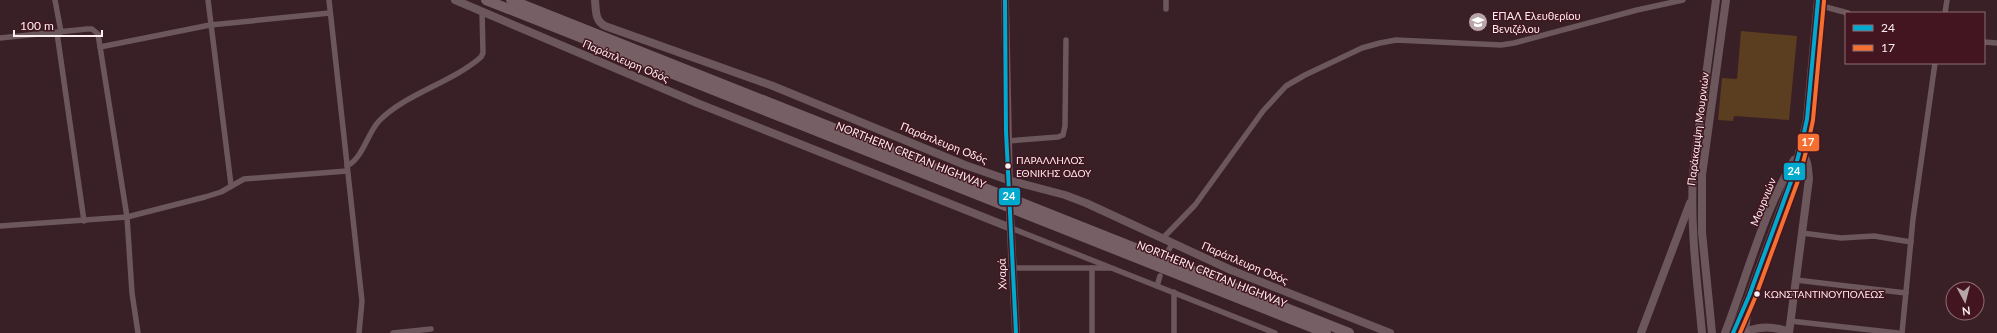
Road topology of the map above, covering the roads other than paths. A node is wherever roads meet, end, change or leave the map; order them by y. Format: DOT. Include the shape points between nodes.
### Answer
graph roads {
  1 [pos="55,0"];
  2 [pos="208,0"];
  3 [pos="329,0"];
  4 [pos="455,0"];
  5 [pos="486,0"];
  6 [pos="510,0"];
  7 [pos="595,0"];
  8 [pos="1005,0"];
  9 [pos="1166,0"];
  10 [pos="1683,0"];
  11 [pos="1716,0"];
  12 [pos="1726,0"];
  13 [pos="1947,0"];
  14 [pos="1818,2"];
  15 [pos="542,3"];
  16 [pos="528,7"];
  17 [pos="1166,9"];
  18 [pos="482,11"];
  19 [pos="1845,12"];
  20 [pos="1945,12"];
  21 [pos="330,13"];
  22 [pos="590,23"];
  23 [pos="210,25"];
  24 [pos="59,32"];
  25 [pos="598,35"];
  26 [pos="0,38"];
  27 [pos="1066,40"];
  28 [pos="1985,42"];
  29 [pos="1997,43"];
  30 [pos="100,47"];
  31 [pos="1936,64"];
  32 [pos="1007,141"];
  33 [pos="1800,150"];
  34 [pos="347,168"];
  35 [pos="1009,184"];
  36 [pos="231,185"];
  37 [pos="1692,198"];
  38 [pos="1010,214"];
  39 [pos="127,217"];
  40 [pos="84,221"];
  41 [pos="0,226"];
  42 [pos="1011,228"];
  43 [pos="1702,232"];
  44 [pos="1693,233"];
  45 [pos="1802,233"];
  46 [pos="1679,234"];
  47 [pos="1162,238"];
  48 [pos="1911,242"];
  49 [pos="1172,244"];
  50 [pos="1167,253"];
  51 [pos="1013,268"];
  52 [pos="1092,268"];
  53 [pos="1112,268"];
  54 [pos="1160,276"];
  55 [pos="1796,280"];
  56 [pos="1157,286"];
  57 [pos="1174,292"];
  58 [pos="1906,293"];
  59 [pos="1749,296"];
  60 [pos="1790,321"];
  61 [pos="431,329"];
  62 [pos="1745,332"];
  63 [pos="1789,332"];
  64 [pos="138,333"];
  65 [pos="359,333"];
  66 [pos="393,333"];
  67 [pos="1016,333"];
  68 [pos="1092,333"];
  69 [pos="1174,333"];
  70 [pos="1275,333"];
  71 [pos="1326,333"];
  72 [pos="1349,333"];
  73 [pos="1390,333"];
  74 [pos="1641,333"];
  75 [pos="1702,333"];
  76 [pos="1712,333"];
  77 [pos="1724,333"];
  78 [pos="1733,333"];
  79 [pos="1898,333"];
  80 [pos="1902,333"];
  1 -- 24 [label="street"];
  2 -- 23 [label="street"];
  3 -- 21 [label="street"];
  4 -- 18 [label="street, Παράπλευρη Οδός"];
  5 -- 71 [label="highway, NORTHERN CRETAN HIGHWAY"];
  6 -- 16 [label="highway, NORTHERN CRETAN HIGHWAY"];
  7 -- 35 [label="street, Παράπλευρη Οδός" via="596,15 605,26 773,86"];
  8 -- 32 [label="street"];
  9 -- 17 [label="street"];
  10 -- 47 [label="street" via="1514,43 1396,40 1362,48 1305,75 1286,86 1273,98 1198,201"];
  11 -- 37 [label="street, Παράκαμψη Μουρνιών"];
  12 -- 43 [label="street, Παράκαμψη Μουρνιών" via="1702,175"];
  13 -- 20 [label="street"];
  14 -- 19 [label="street"];
  14 -- 33 [label="street" via="1807,119"];
  15 -- 16 [label="highway"];
  16 -- 25 [label="highway, NORTHERN CRETAN HIGHWAY"];
  18 -- 34 [label="street" via="481,57 379,121 355,160"];
  18 -- 42 [label="street, Παράπλευρη Οδός" via="697,103"];
  21 -- 23 [label="street"];
  21 -- 34 [label="street"];
  22 -- 25 [label="highway"];
  23 -- 30 [label="street"];
  23 -- 36 [label="street"];
  24 -- 26 [label="street"];
  24 -- 30 [label="street" via="92,29 98,34"];
  24 -- 40 [label="street"];
  25 -- 72 [label="highway, NORTHERN CRETAN HIGHWAY"];
  27 -- 32 [label="street" via="1063,135"];
  28 -- 29 [label="street"];
  30 -- 39 [label="street"];
  31 -- 48 [label="street"];
  32 -- 35 [label="street"];
  33 -- 45 [label="street" via="1805,156 1808,172"];
  33 -- 59 [label="street, Μουρνιών"];
  33 -- 77 [label="street, Μουρνιών" via="1786,173"];
  34 -- 36 [label="street" via="264,176 244,179"];
  34 -- 65 [label="street" via="362,301"];
  35 -- 47 [label="street, Παράπλευρη Οδός" via="1065,195"];
  36 -- 39 [label="street" via="221,192 205,197"];
  37 -- 44 [label="street, Παράκαμψη Μουρνιών"];
  37 -- 46 [label="street"];
  38 -- 42 [label="street, Χναρά"];
  39 -- 40 [label="street"];
  39 -- 64 [label="street" via="132,293"];
  40 -- 41 [label="street"];
  42 -- 51 [label="street, Χναρά"];
  42 -- 53 [label="street"];
  43 -- 44 [label="street"];
  43 -- 76 [label="street, Παράκαμψη Μουρνιών"];
  44 -- 46 [label="street"];
  44 -- 75 [label="street, Παράκαμψη Μουρνιών"];
  45 -- 48 [label="street" via="1841,238 1874,236"];
  45 -- 55 [label="street"];
  46 -- 74 [label="street"];
  47 -- 49 [label="street, Παράπλευρη Οδός"];
  48 -- 58 [label="street"];
  49 -- 50 [label="street"];
  49 -- 73 [label="street, Παράπλευρη Οδός"];
  51 -- 52 [label="street"];
  51 -- 67 [label="street, Χναρά"];
  52 -- 53 [label="street"];
  52 -- 68 [label="street"];
  53 -- 56 [label="street"];
  54 -- 56 [label="street"];
  55 -- 58 [label="street"];
  55 -- 60 [label="street"];
  56 -- 57 [label="street"];
  57 -- 69 [label="street"];
  57 -- 70 [label="street"];
  58 -- 80 [label="street"];
  59 -- 62 [label="street"];
  59 -- 78 [label="street, Μουρνιών"];
  60 -- 63 [label="street"];
  60 -- 79 [label="street"];
  61 -- 66 [label="street"];
  62 -- 63 [label="street" via="1771,327"];
}
